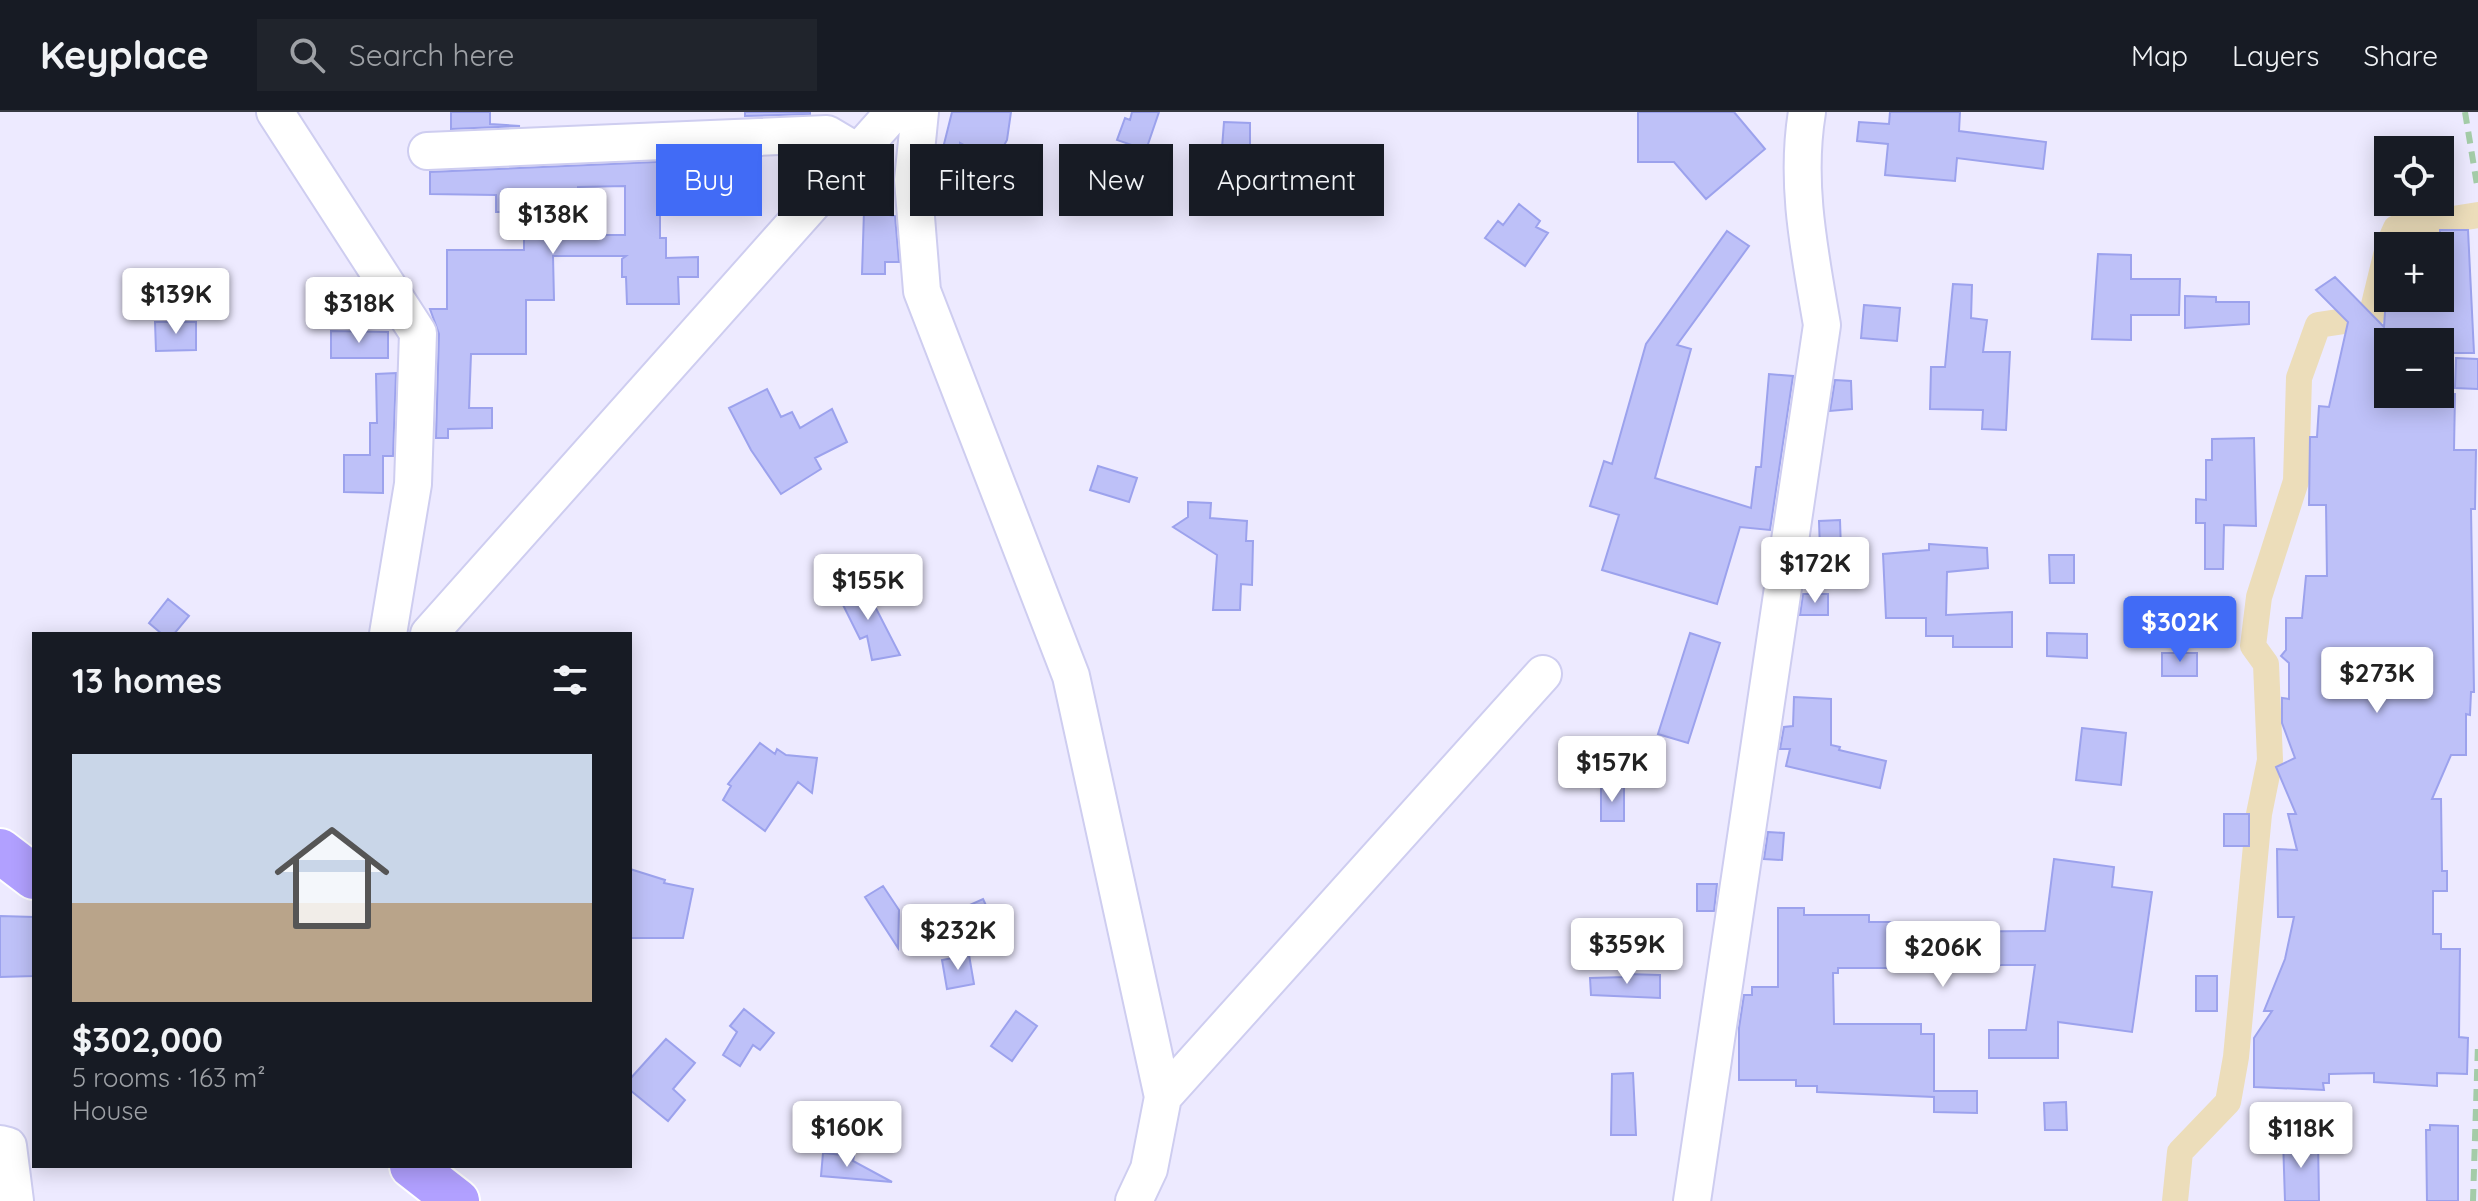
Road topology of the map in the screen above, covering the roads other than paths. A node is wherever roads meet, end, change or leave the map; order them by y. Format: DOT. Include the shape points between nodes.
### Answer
graph roads {
  1 [pos="275,112"];
  2 [pos="1807,112"];
  3 [pos="904,117"];
  4 [pos="827,134"];
  5 [pos="844,144"];
  6 [pos="870,144"];
  7 [pos="427,151"];
  8 [pos="803,216"];
  9 [pos="388,632"];
  10 [pos="431,632"];
  11 [pos="1543,674"];
  12 [pos="0,851"];
  13 [pos="32,875"];
  14 [pos="1163,1097"];
  15 [pos="0,1144"];
  16 [pos="415,1168"];
  17 [pos="15,1201"];
  18 [pos="457,1201"];
  19 [pos="1134,1201"];
  20 [pos="1692,1201"];
  1 -- 9 [label="street" via="418,333 413,484"];
  2 -- 20 [label="street" via="1800,153 1822,325"];
  3 -- 4 [label="street"];
  3 -- 6 [label="street"];
  3 -- 14 [label="street" via="922,291 1071,676"];
  4 -- 5 [label="street"];
  4 -- 7 [label="street"];
  8 -- 10 [label="street"];
  11 -- 14 [label="street"];
  12 -- 13 [label="main road"];
  14 -- 19 [label="street" via="1149,1169"];
  15 -- 17 [label="street" via="8,1146"];
  16 -- 18 [label="main road"];
}
